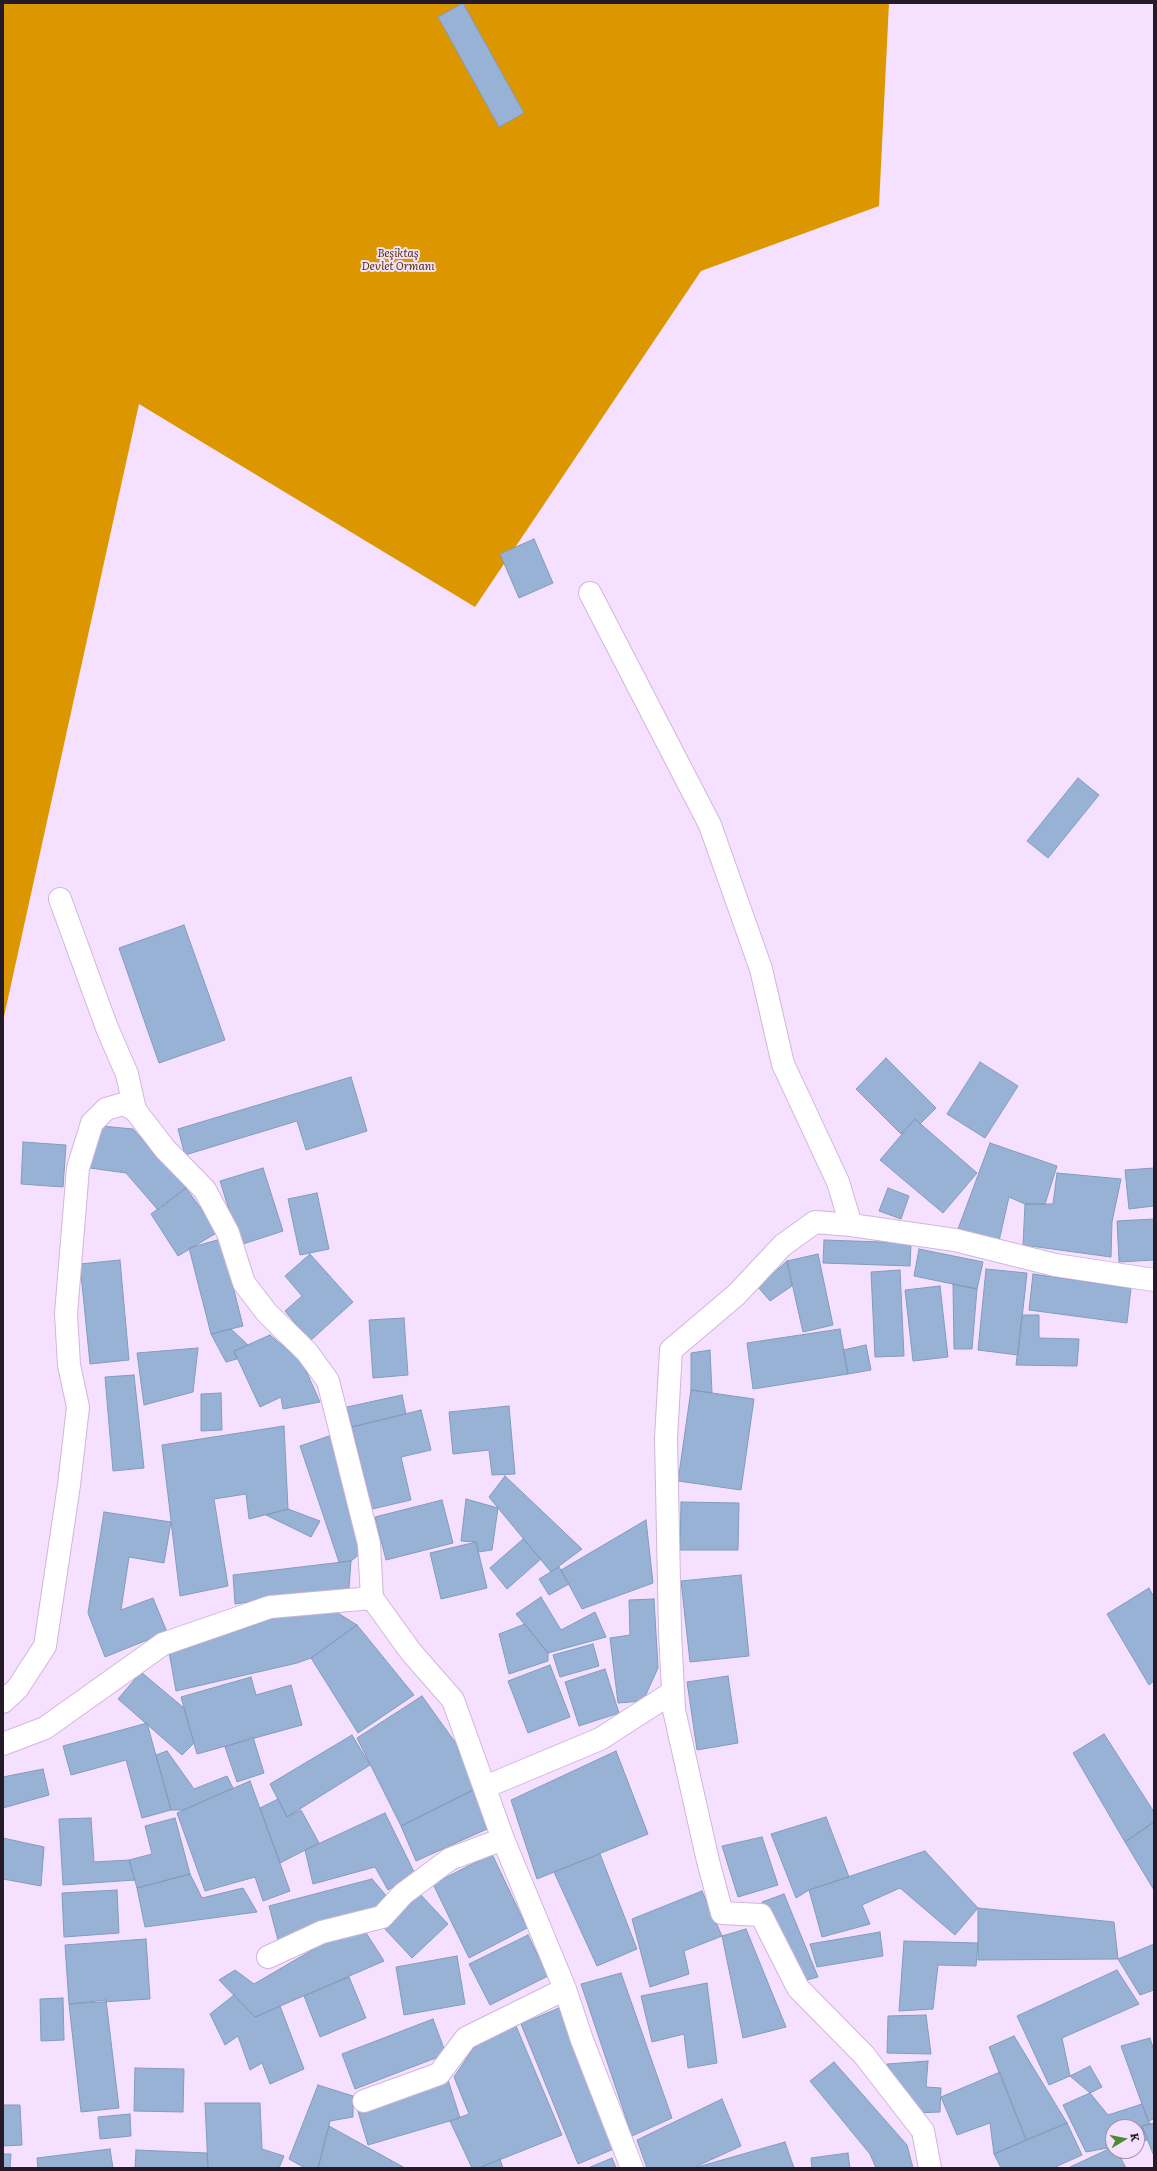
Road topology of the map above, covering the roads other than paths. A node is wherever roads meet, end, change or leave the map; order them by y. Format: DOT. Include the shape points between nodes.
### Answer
graph roads {
  1 [pos="590,593"];
  2 [pos="60,899"];
  3 [pos="136,1110"];
  4 [pos="851,1225"];
  5 [pos="1154,1280"];
  6 [pos="372,1598"];
  7 [pos="673,1692"];
  8 [pos="3,1702"];
  9 [pos="3,1744"];
  10 [pos="486,1787"];
  11 [pos="503,1839"];
  12 [pos="268,1957"];
  13 [pos="565,1988"];
  14 [pos="364,2101"];
  15 [pos="632,2168"];
  16 [pos="930,2168"];
  1 -- 4 [label="street" via="710,825 761,969 783,1064 838,1182"];
  2 -- 3 [label="street" via="107,1028 127,1074"];
  3 -- 6 [label="street" via="165,1148 205,1190 228,1233 244,1283 267,1313 307,1352 328,1381 369,1544"];
  3 -- 8 [label="street" via="123,1104 106,1109 92,1123 78,1168 66,1314 69,1365 78,1407 69,1485 45,1646 17,1689"];
  4 -- 5 [label="street" via="955,1240 1055,1265"];
  4 -- 7 [label="street" via="815,1222 789,1240 736,1296 671,1350 666,1438"];
  6 -- 9 [label="street" via="270,1607 163,1644 45,1728"];
  6 -- 10 [label="street" via="411,1652 453,1700"];
  7 -- 10 [label="street" via="600,1739"];
  7 -- 16 [label="street" via="674,1710 722,1913 761,1915 798,1988 864,2055 923,2131"];
  10 -- 11 [label="street"];
  11 -- 12 [label="street" via="450,1859 403,1894 382,1918 322,1932"];
  11 -- 13 [label="street"];
  13 -- 14 [label="street" via="466,2038 439,2074"];
  13 -- 15 [label="street" via="582,2040"];
}
